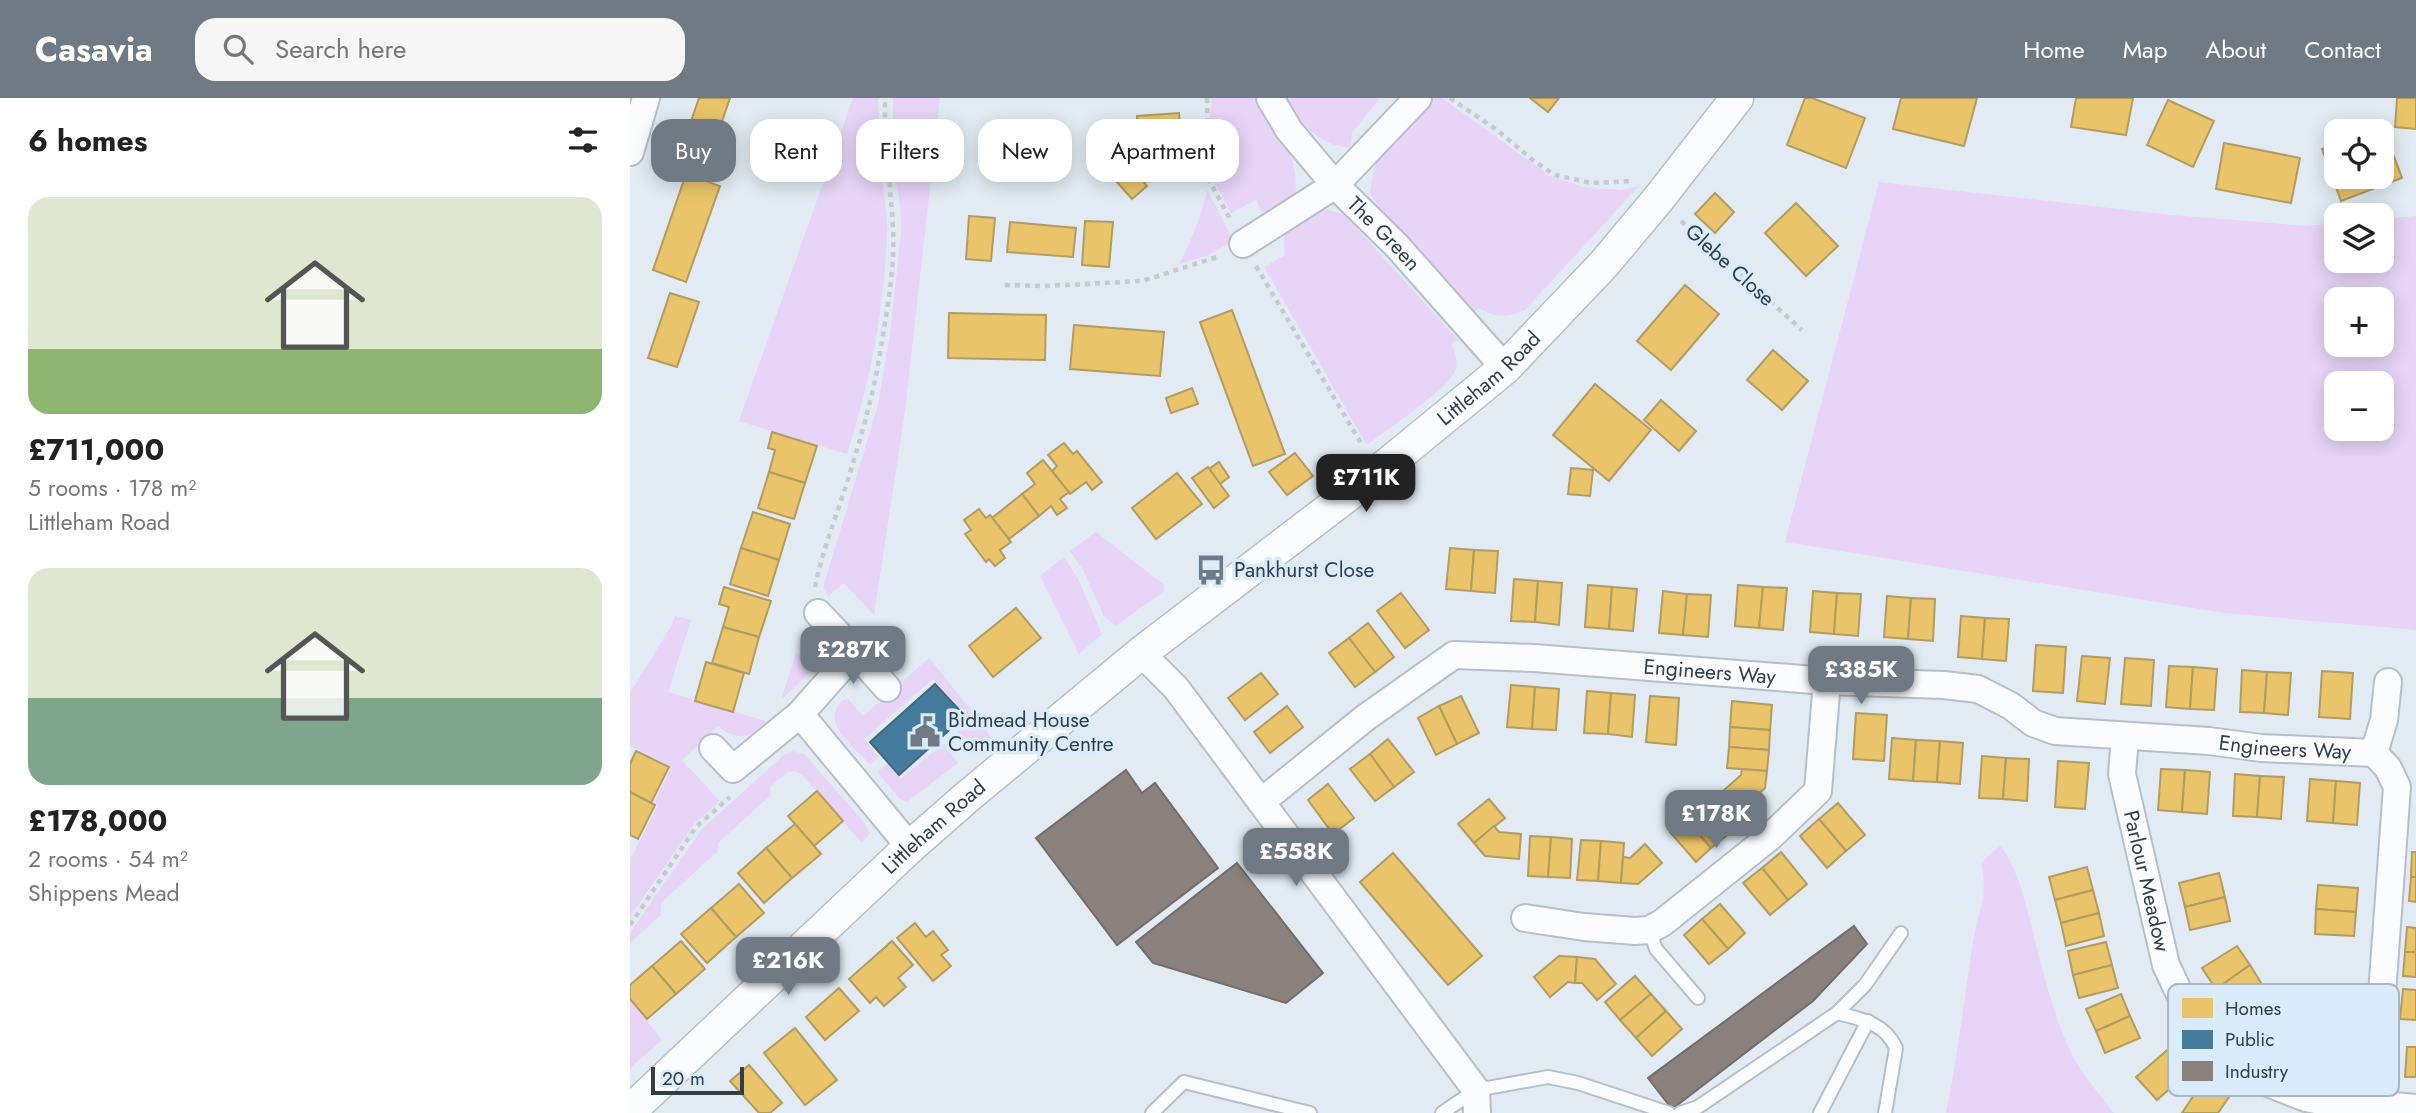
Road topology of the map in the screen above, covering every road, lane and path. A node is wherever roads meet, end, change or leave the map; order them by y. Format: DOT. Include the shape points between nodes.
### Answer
graph roads {
  1 [pos="646,98"];
  2 [pos="885,98"];
  3 [pos="1206,98"];
  4 [pos="1270,98"];
  5 [pos="1418,98"];
  6 [pos="1450,98"];
  7 [pos="1737,98"];
  8 [pos="630,152"];
  9 [pos="1335,185"];
  10 [pos="1659,199"];
  11 [pos="1243,244"];
  12 [pos="1005,285"];
  13 [pos="1802,330"];
  14 [pos="1505,368"];
  15 [pos="1378,472"];
  16 [pos="818,613"];
  17 [pos="855,652"];
  18 [pos="1140,653"];
  19 [pos="1827,681"];
  20 [pos="2388,682"];
  21 [pos="887,688"];
  22 [pos="800,714"];
  23 [pos="2125,737"];
  24 [pos="713,748"];
  25 [pos="2374,752"];
  26 [pos="734,793"];
  27 [pos="1261,802"];
  28 [pos="910,847"];
  29 [pos="1525,918"];
  30 [pos="630,925"];
  31 [pos="1649,930"];
  32 [pos="1901,933"];
  33 [pos="2175,984"];
  34 [pos="2383,984"];
  35 [pos="1698,999"];
  36 [pos="1837,1013"];
  37 [pos="1868,1021"];
  38 [pos="2301,1096"];
  39 [pos="2375,1096"];
  40 [pos="1476,1102"];
  41 [pos="2374,1104"];
  42 [pos="2416,1108"];
  43 [pos="635,1110"];
  44 [pos="1152,1113"];
  45 [pos="1310,1113"];
  46 [pos="1442,1113"];
  47 [pos="1669,1113"];
  48 [pos="1679,1113"];
  49 [pos="1820,1113"];
  50 [pos="1885,1113"];
  1 -- 8 [label="street"];
  2 -- 16 [label="path" via="893,233 881,348 871,398 817,575 813,598"];
  3 -- 11 [label="path" via="1208,178"];
  4 -- 9 [label="street, The Green" via="1289,130"];
  5 -- 9 [label="street"];
  6 -- 10 [label="path, Glebe Close" via="1555,175 1591,183 1643,181"];
  7 -- 10 [label="street, Littleham Road"];
  9 -- 11 [label="street"];
  9 -- 14 [label="street, The Green" via="1397,246"];
  10 -- 13 [label="path, Glebe Close"];
  10 -- 14 [label="street, Littleham Road"];
  11 -- 12 [label="path" via="1212,260 1142,281"];
  11 -- 15 [label="path"];
  14 -- 15 [label="street, Littleham Road"];
  15 -- 18 [label="street, Littleham Road"];
  16 -- 17 [label="street"];
  17 -- 21 [label="street"];
  17 -- 22 [label="street"];
  18 -- 27 [label="street" via="1176,688"];
  18 -- 28 [label="street, Littleham Road"];
  19 -- 23 [label="street, Engineers Way" via="1978,689 2044,729"];
  19 -- 27 [label="street, Engineers Way" via="1454,655 1365,718"];
  19 -- 31 [label="street" via="1818,791 1761,843"];
  20 -- 25 [label="street, Engineers Way" via="2384,720"];
  22 -- 24 [label="street" via="733,769"];
  22 -- 28 [label="street"];
  23 -- 25 [label="street, Engineers Way"];
  23 -- 33 [label="street, Parlour Meadow" via="2122,774 2166,965"];
  25 -- 34 [label="street" via="2397,786"];
  26 -- 30 [label="path" via="696,828"];
  27 -- 40 [label="street"];
  28 -- 43 [label="street, Littleham Road"];
  29 -- 31 [label="street"];
  31 -- 35 [label="lane" via="1656,949"];
  32 -- 36 [label="lane" via="1865,985"];
  36 -- 37 [label="lane"];
  36 -- 48 [label="lane" via="1698,1107"];
  37 -- 49 [label="lane"];
  37 -- 50 [label="lane" via="1886,1031 1896,1048"];
  38 -- 41 [label="street, Parlour Meadow" via="2342,1105"];
  39 -- 41 [label="street"];
  40 -- 46 [label="lane"];
  40 -- 47 [label="lane" via="1548,1077"];
  41 -- 42 [label="street, Parlour Meadow"];
  44 -- 45 [label="lane" via="1184,1082"];
}
